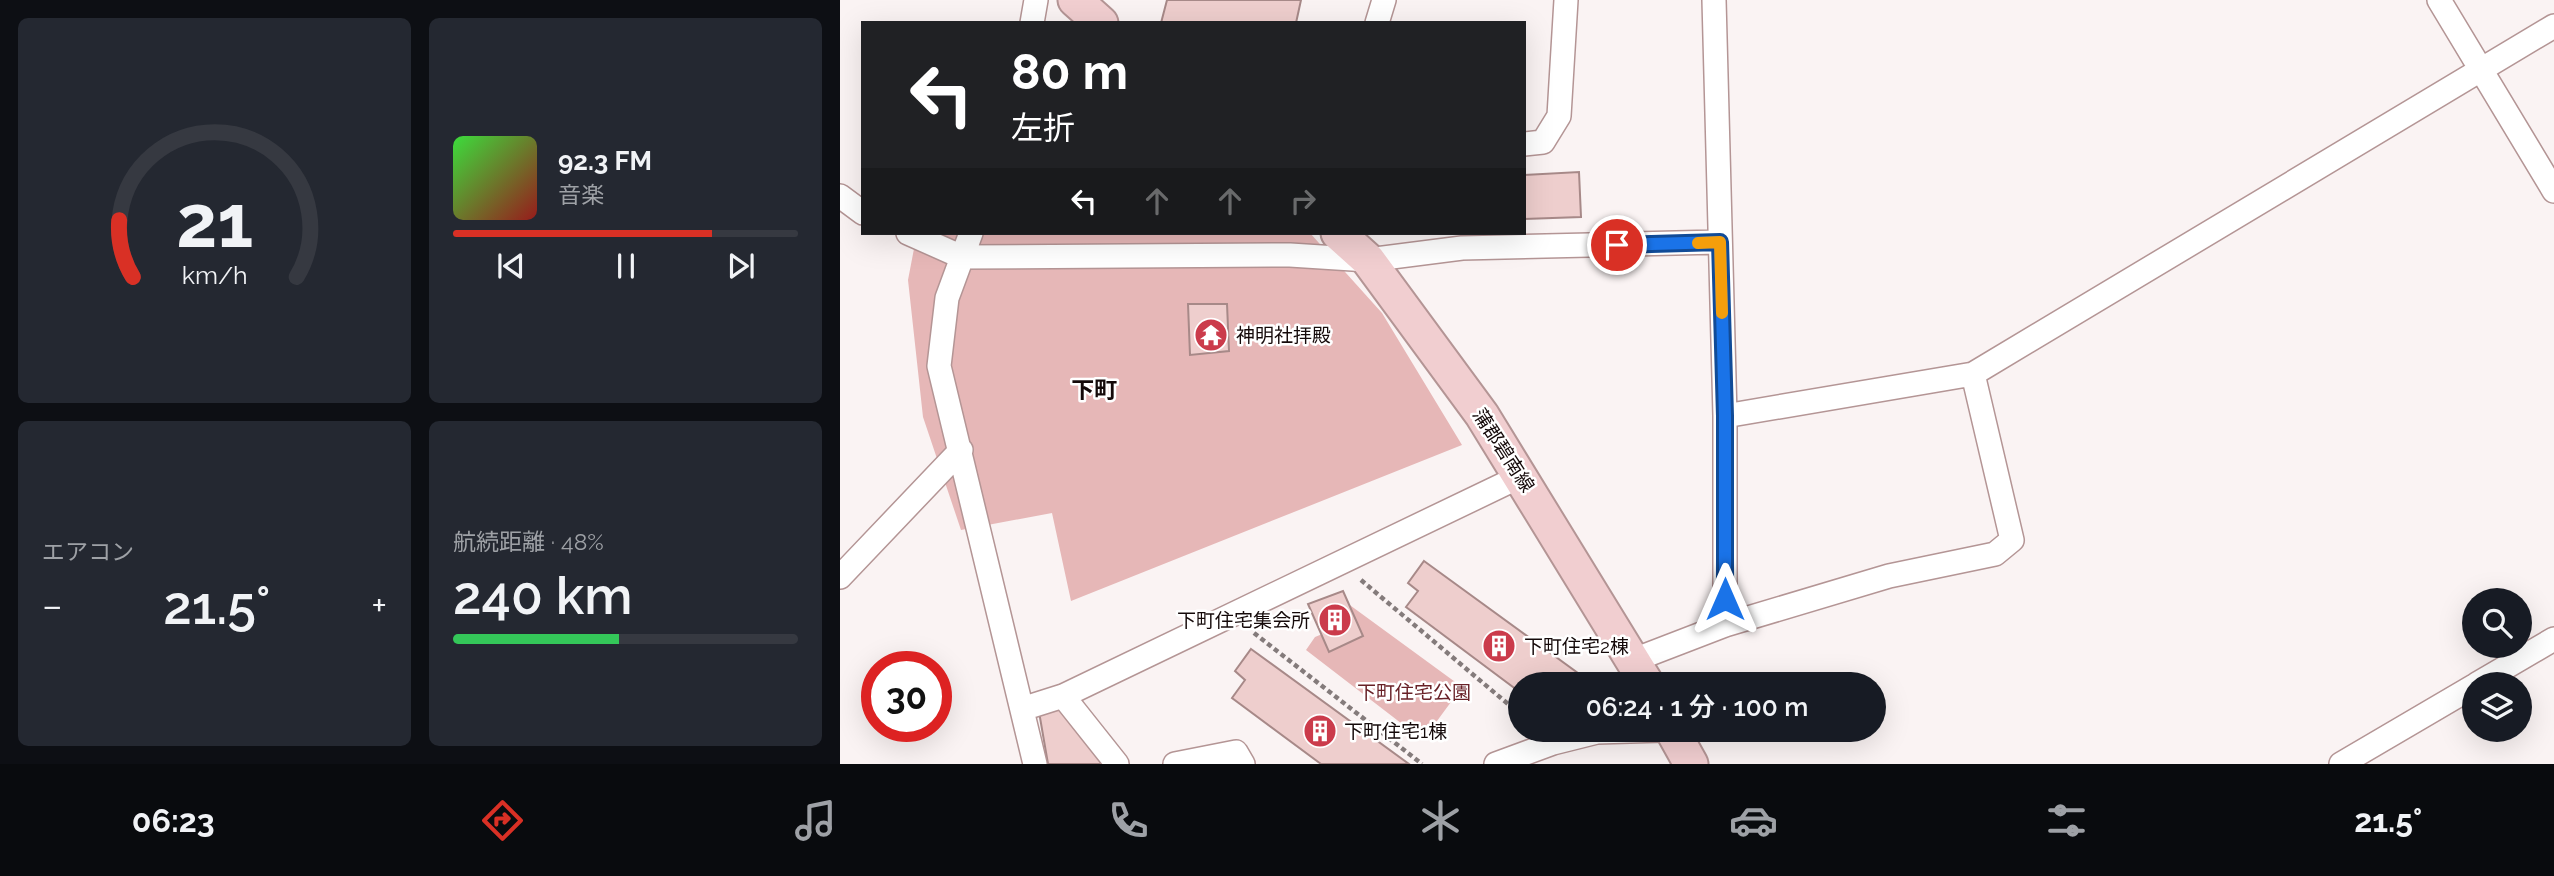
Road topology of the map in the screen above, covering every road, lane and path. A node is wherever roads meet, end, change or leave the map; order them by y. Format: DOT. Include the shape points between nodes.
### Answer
graph roads {
  1 [pos="1036,0"];
  2 [pos="1075,0"];
  3 [pos="1384,0"];
  4 [pos="1566,0"];
  5 [pos="1714,0"];
  6 [pos="2439,0"];
  7 [pos="1032,21"];
  8 [pos="1099,21"];
  9 [pos="1378,21"];
  10 [pos="2554,26"];
  11 [pos="2480,68"];
  12 [pos="1526,144"];
  13 [pos="2554,191"];
  14 [pos="840,196"];
  15 [pos="861,212"];
  16 [pos="912,235"];
  17 [pos="970,235"];
  18 [pos="1340,235"];
  19 [pos="1464,240"];
  20 [pos="1720,242"];
  21 [pos="962,257"];
  22 [pos="1368,260"];
  23 [pos="1973,374"];
  24 [pos="1725,416"];
  25 [pos="961,450"];
  26 [pos="1521,476"];
  27 [pos="1342,563"];
  28 [pos="840,578"];
  29 [pos="1231,615"];
  30 [pos="1725,625"];
  31 [pos="2554,639"];
  32 [pos="1641,672"];
  33 [pos="2498,672"];
  34 [pos="2462,693"];
  35 [pos="1063,696"];
  36 [pos="1508,704"];
  37 [pos="1022,709"];
  38 [pos="1557,742"];
  39 [pos="1679,742"];
  40 [pos="1035,764"];
  41 [pos="1117,764"];
  42 [pos="1175,764"];
  43 [pos="1243,764"];
  44 [pos="1422,764"];
  45 [pos="1496,764"];
  46 [pos="1691,764"];
  47 [pos="2341,764"];
  1 -- 7 [label="street"];
  2 -- 8 [label="main road"];
  3 -- 9 [label="street"];
  4 -- 12 [label="street" via="1559,116 1543,142"];
  5 -- 20 [label="street"];
  6 -- 11 [label="street"];
  10 -- 11 [label="street"];
  11 -- 13 [label="street"];
  11 -- 23 [label="street"];
  14 -- 15 [label="street"];
  16 -- 21 [label="street"];
  17 -- 21 [label="street"];
  18 -- 22 [label="main road, 蒲郡碧南線"];
  19 -- 20 [label="street"];
  19 -- 22 [label="street"];
  20 -- 24 [label="street"];
  21 -- 22 [label="street" via="1290,255"];
  21 -- 25 [label="street" via="947,298 939,366"];
  22 -- 26 [label="main road, 蒲郡碧南線"];
  23 -- 24 [label="street"];
  23 -- 30 [label="street" via="2012,540 1995,554 1889,576"];
  24 -- 30 [label="street"];
  25 -- 28 [label="street"];
  25 -- 37 [label="street"];
  26 -- 27 [label="street"];
  26 -- 32 [label="main road, 蒲郡碧南線"];
  27 -- 29 [label="street"];
  27 -- 36 [label="path"];
  29 -- 35 [label="street"];
  29 -- 44 [label="path"];
  30 -- 32 [label="street"];
  31 -- 33 [label="street"];
  34 -- 47 [label="street"];
  35 -- 37 [label="street"];
  35 -- 41 [label="street"];
  37 -- 40 [label="street"];
  38 -- 45 [label="street"];
  39 -- 46 [label="main road"];
  42 -- 43 [label="street" via="1236,752"];
}
